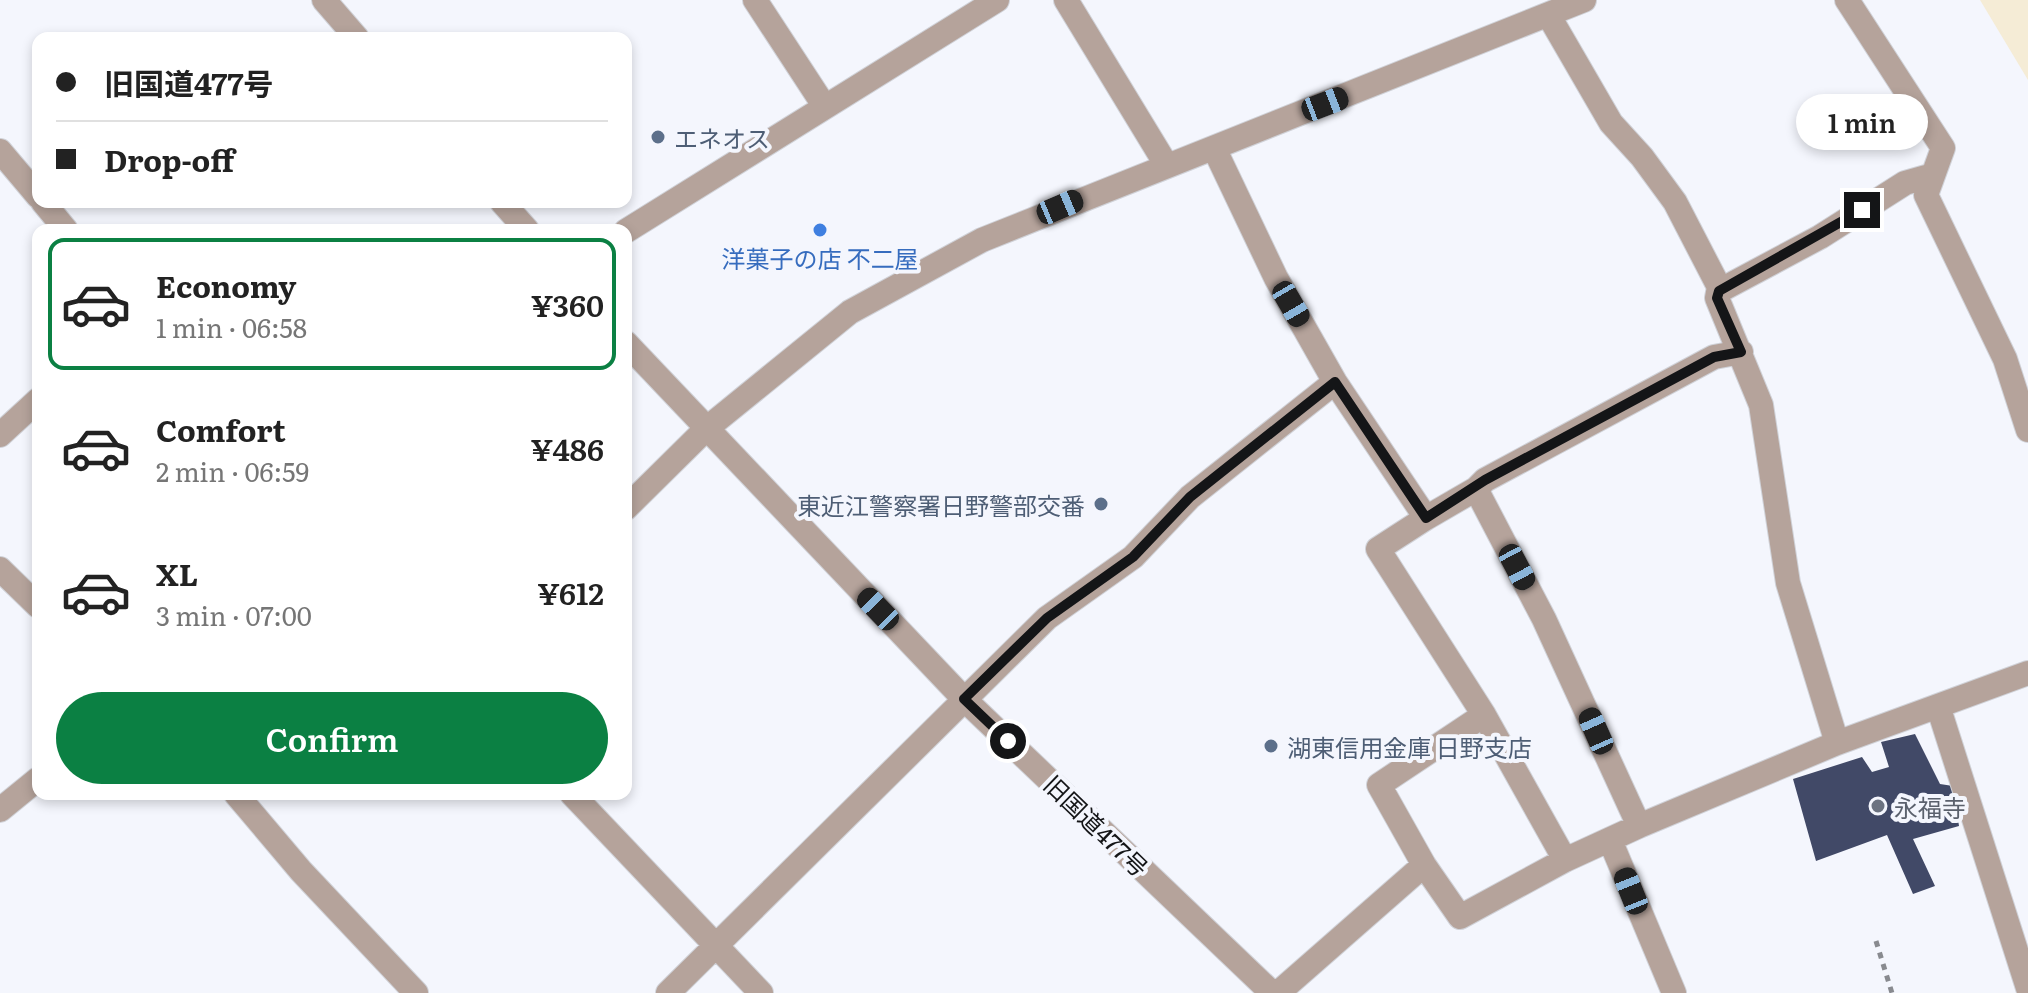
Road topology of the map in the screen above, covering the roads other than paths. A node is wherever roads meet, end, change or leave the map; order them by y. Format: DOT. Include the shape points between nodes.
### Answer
graph roads {
  1 [pos="324,0"];
  2 [pos="755,0"];
  3 [pos="997,0"];
  4 [pos="1066,0"];
  5 [pos="1584,0"];
  6 [pos="1847,0"];
  7 [pos="1549,16"];
  8 [pos="352,32"];
  9 [pos="825,107"];
  10 [pos="1214,148"];
  11 [pos="0,151"];
  12 [pos="1167,166"];
  13 [pos="1933,175"];
  14 [pos="32,189"];
  15 [pos="48,208"];
  16 [pos="507,208"];
  17 [pos="61,224"];
  18 [pos="522,224"];
  19 [pos="632,227"];
  20 [pos="1719,291"];
  21 [pos="632,349"];
  22 [pos="1741,352"];
  23 [pos="1335,382"];
  24 [pos="32,406"];
  25 [pos="706,429"];
  26 [pos="2028,430"];
  27 [pos="0,435"];
  28 [pos="1476,489"];
  29 [pos="632,502"];
  30 [pos="1426,518"];
  31 [pos="0,569"];
  32 [pos="32,600"];
  33 [pos="2028,673"];
  34 [pos="964,699"];
  35 [pos="1938,706"];
  36 [pos="1484,715"];
  37 [pos="1837,743"];
  38 [pos="32,784"];
  39 [pos="241,800"];
  40 [pos="578,800"];
  41 [pos="0,810"];
  42 [pos="1639,826"];
  43 [pos="1610,840"];
  44 [pos="1565,860"];
  45 [pos="1424,865"];
  46 [pos="715,948"];
  47 [pos="2028,988"];
  48 [pos="416,993"];
  49 [pos="668,993"];
  50 [pos="761,993"];
  51 [pos="1272,993"];
  52 [pos="1278,993"];
  53 [pos="1674,993"];
  1 -- 8 [label="street"];
  2 -- 9 [label="street"];
  3 -- 9 [label="street"];
  4 -- 12 [label="street"];
  5 -- 7 [label="street"];
  6 -- 13 [label="street" via="1943,148"];
  7 -- 10 [label="street"];
  7 -- 20 [label="street" via="1611,123 1675,202"];
  9 -- 19 [label="street"];
  10 -- 12 [label="street"];
  10 -- 23 [label="street" via="1276,278"];
  11 -- 14 [label="street"];
  12 -- 25 [label="street" via="982,240 850,312"];
  13 -- 20 [label="street" via="1905,183 1820,237"];
  13 -- 26 [label="street" via="1926,195 2005,359"];
  15 -- 17 [label="street"];
  16 -- 18 [label="street"];
  20 -- 22 [label="street" via="1717,298"];
  21 -- 25 [label="street, 旧国道477号"];
  22 -- 28 [label="street" via="1714,357"];
  22 -- 37 [label="street" via="1761,405 1788,583"];
  23 -- 30 [label="street"];
  23 -- 34 [label="street" via="1190,497 1133,557 1047,618"];
  24 -- 27 [label="street"];
  25 -- 29 [label="street"];
  25 -- 34 [label="street, 旧国道477号"];
  28 -- 30 [label="street"];
  28 -- 42 [label="street" via="1544,619"];
  30 -- 36 [label="street" via="1378,549"];
  31 -- 32 [label="street"];
  33 -- 35 [label="street"];
  34 -- 46 [label="street"];
  34 -- 51 [label="street, 旧国道477号"];
  35 -- 37 [label="street"];
  35 -- 47 [label="street"];
  36 -- 44 [label="street"];
  36 -- 45 [label="street" via="1379,785"];
  37 -- 42 [label="street"];
  38 -- 41 [label="street"];
  39 -- 48 [label="street"];
  40 -- 46 [label="street"];
  42 -- 43 [label="street"];
  43 -- 44 [label="street"];
  43 -- 53 [label="street"];
  44 -- 45 [label="street" via="1460,917"];
  45 -- 52 [label="street"];
  46 -- 49 [label="street"];
  46 -- 50 [label="street"];
}
